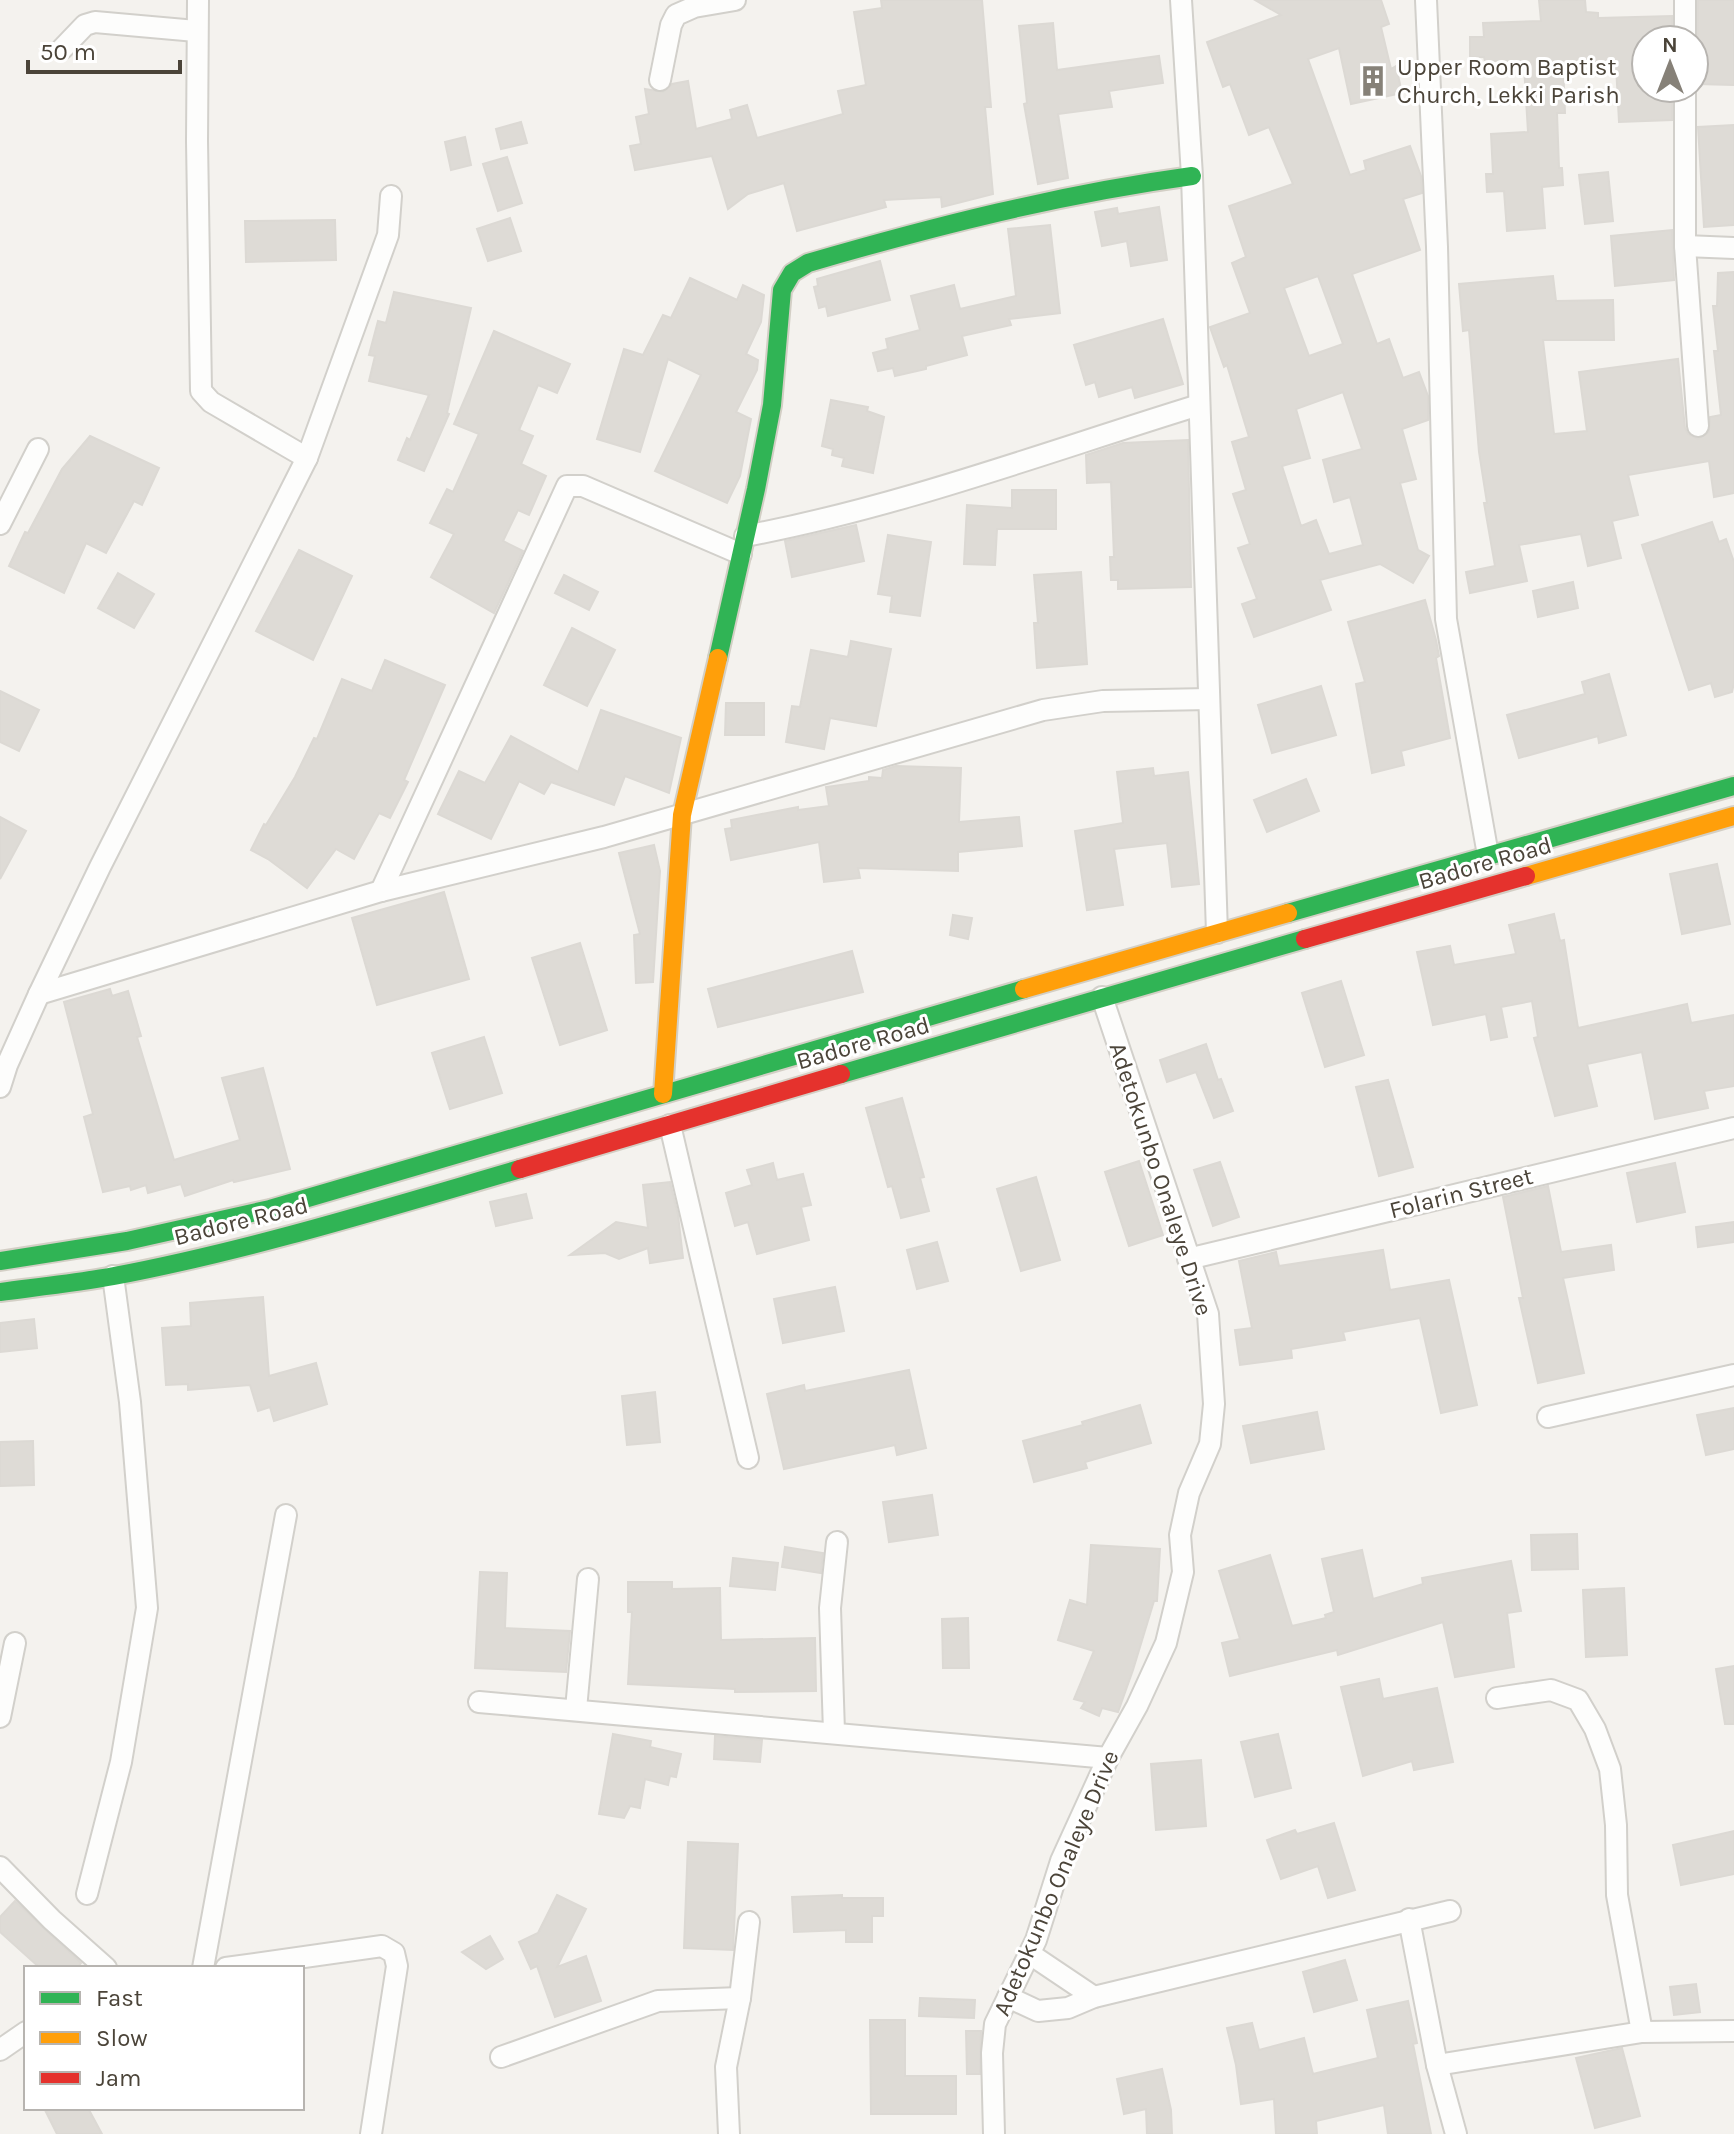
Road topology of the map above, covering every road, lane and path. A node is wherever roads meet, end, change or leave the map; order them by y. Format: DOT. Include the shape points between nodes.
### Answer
graph roads {
  1 [pos="198,0"];
  2 [pos="735,0"];
  3 [pos="1181,0"];
  4 [pos="1426,0"];
  5 [pos="1685,0"];
  6 [pos="1685,24"];
  7 [pos="196,31"];
  8 [pos="62,49"];
  9 [pos="660,80"];
  10 [pos="1685,104"];
  11 [pos="1192,176"];
  12 [pos="391,196"];
  13 [pos="1685,246"];
  14 [pos="1734,248"];
  15 [pos="1199,405"];
  16 [pos="1698,426"];
  17 [pos="38,449"];
  18 [pos="307,458"];
  19 [pos="0,524"];
  20 [pos="743,545"];
  21 [pos="1209,699"];
  22 [pos="1734,786"];
  23 [pos="682,815"];
  24 [pos="1734,816"];
  25 [pos="1488,855"];
  26 [pos="381,891"];
  27 [pos="1217,933"];
  28 [pos="39,994"];
  29 [pos="1102,997"];
  30 [pos="0,1087"];
  31 [pos="663,1094"];
  32 [pos="670,1125"];
  33 [pos="1734,1128"];
  34 [pos="505,1139"];
  35 [pos="512,1170"];
  36 [pos="1188,1259"];
  37 [pos="0,1261"];
  38 [pos="113,1276"];
  39 [pos="0,1292"];
  40 [pos="1734,1375"];
  41 [pos="1548,1417"];
  42 [pos="748,1458"];
  43 [pos="286,1515"];
  44 [pos="837,1542"];
  45 [pos="588,1579"];
  46 [pos="15,1643"];
  47 [pos="1497,1698"];
  48 [pos="479,1702"];
  49 [pos="576,1709"];
  50 [pos="0,1717"];
  51 [pos="834,1732"];
  52 [pos="1108,1758"];
  53 [pos="0,1867"];
  54 [pos="87,1894"];
  55 [pos="1450,1911"];
  56 [pos="1409,1919"];
  57 [pos="749,1922"];
  58 [pos="1030,1954"];
  59 [pos="104,1966"];
  60 [pos="203,1966"];
  61 [pos="240,1966"];
  62 [pos="1008,1997"];
  63 [pos="1094,1997"];
  64 [pos="740,1998"];
  65 [pos="1734,2031"];
  66 [pos="1642,2032"];
  67 [pos="24,2033"];
  68 [pos="0,2050"];
  69 [pos="501,2057"];
  70 [pos="1437,2065"];
  71 [pos="371,2134"];
  72 [pos="729,2134"];
  73 [pos="994,2134"];
  74 [pos="1456,2134"];
  1 -- 7 [label="street"];
  2 -- 9 [label="street" via="676,15"];
  3 -- 11 [label="street"];
  4 -- 25 [label="street" via="1446,619"];
  5 -- 6 [label="street"];
  7 -- 8 [label="street" via="95,22 85,25"];
  7 -- 18 [label="street" via="201,391"];
  10 -- 13 [label="street"];
  11 -- 15 [label="street"];
  11 -- 20 [label="main road" via="1118,185 931,227 808,263 792,273 782,290 772,405"];
  12 -- 18 [label="street" via="388,235"];
  13 -- 14 [label="street"];
  13 -- 16 [label="street"];
  15 -- 20 [label="street"];
  15 -- 21 [label="street"];
  17 -- 19 [label="street"];
  18 -- 28 [label="street"];
  20 -- 23 [label="main road"];
  20 -- 26 [label="street" via="583,486 567,486"];
  21 -- 23 [label="street" via="1103,701 1043,710"];
  21 -- 27 [label="street"];
  22 -- 25 [label="main road, Badore Road"];
  23 -- 26 [label="street"];
  23 -- 31 [label="main road"];
  24 -- 29 [label="main road, Badore Road"];
  25 -- 27 [label="main road, Badore Road"];
  26 -- 28 [label="street"];
  27 -- 31 [label="main road, Badore Road"];
  28 -- 30 [label="street"];
  29 -- 32 [label="main road, Badore Road"];
  29 -- 36 [label="street, Adetokunbo Onaleye Drive"];
  31 -- 34 [label="main road, Badore Road"];
  32 -- 35 [label="main road, Badore Road"];
  32 -- 42 [label="street"];
  33 -- 36 [label="street, Folarin Street"];
  34 -- 35 [label="main road"];
  34 -- 37 [label="main road, Badore Road" via="201,1226"];
  35 -- 38 [label="main road, Badore Road" via="274,1239"];
  36 -- 52 [label="street, Adetokunbo Onaleye Drive" via="1208,1314 1214,1404 1210,1444 1189,1493 1180,1535 1183,1572 1166,1643"];
  38 -- 39 [label="main road, Badore Road"];
  38 -- 54 [label="street" via="130,1402 147,1608 121,1762"];
  40 -- 41 [label="street"];
  43 -- 60 [label="street"];
  44 -- 51 [label="street" via="830,1608"];
  45 -- 49 [label="street"];
  46 -- 50 [label="street"];
  47 -- 66 [label="street" via="1551,1690 1578,1700 1595,1729 1610,1769 1617,1895"];
  48 -- 49 [label="street"];
  49 -- 51 [label="street"];
  51 -- 52 [label="street"];
  52 -- 58 [label="street, Adetokunbo Onaleye Drive" via="1061,1861"];
  53 -- 59 [label="street"];
  55 -- 56 [label="street"];
  56 -- 63 [label="street"];
  56 -- 70 [label="street"];
  57 -- 64 [label="street"];
  58 -- 62 [label="street, Adetokunbo Onaleye Drive"];
  58 -- 63 [label="street"];
  61 -- 71 [label="street" via="382,1946 394,1953 397,1966"];
  62 -- 63 [label="street" via="1038,2011 1068,2008"];
  62 -- 73 [label="street, Adetokunbo Onaleye Drive" via="995,2024 992,2053"];
  64 -- 69 [label="street" via="658,2001"];
  64 -- 72 [label="street" via="726,2067"];
  65 -- 66 [label="street"];
  66 -- 70 [label="street"];
  67 -- 68 [label="street"];
  70 -- 74 [label="street"];
}
